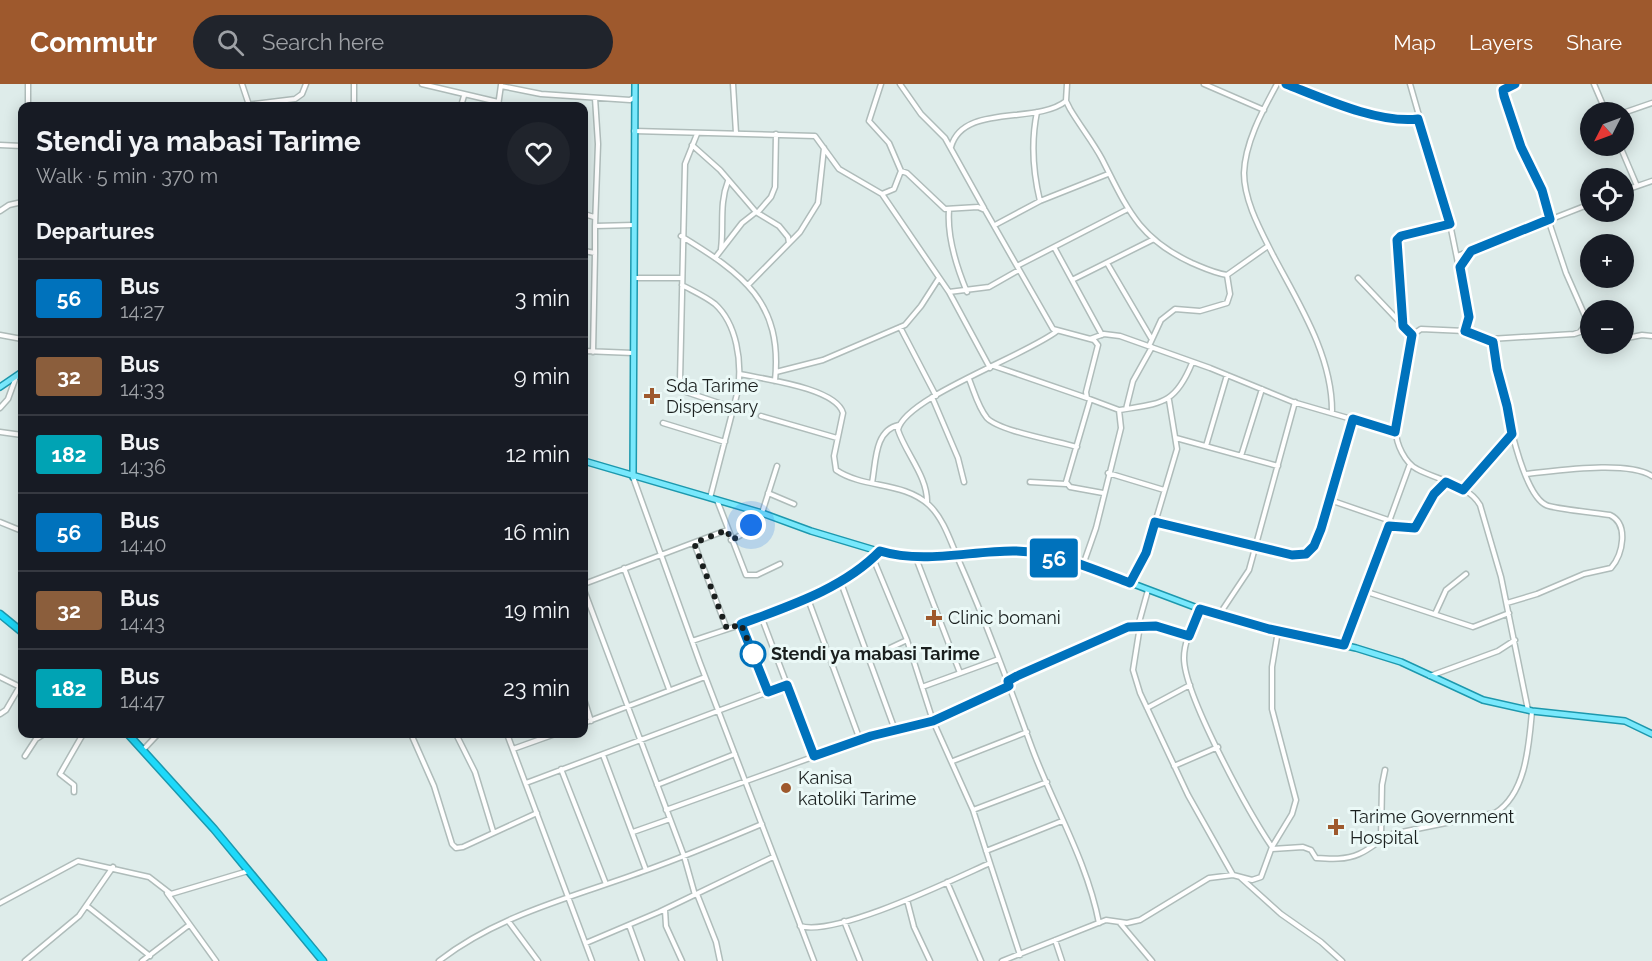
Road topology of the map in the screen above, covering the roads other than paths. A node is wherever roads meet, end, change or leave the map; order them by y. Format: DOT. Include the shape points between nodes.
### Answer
graph roads {
  1 [pos="28,84"];
  2 [pos="242,84"];
  3 [pos="306,84"];
  4 [pos="354,84"];
  5 [pos="422,84"];
  6 [pos="635,84"];
  7 [pos="733,84"];
  8 [pos="881,84"];
  9 [pos="900,84"];
  10 [pos="1066,84"];
  11 [pos="1204,84"];
  12 [pos="1277,84"];
  13 [pos="1286,84"];
  14 [pos="1411,84"];
  15 [pos="1515,84"];
  16 [pos="1594,84"];
  17 [pos="501,85"];
  18 [pos="435,86"];
  19 [pos="464,96"];
  20 [pos="635,97"];
  21 [pos="595,98"];
  22 [pos="1066,101"];
  23 [pos="28,102"];
  24 [pos="248,102"];
  25 [pos="272,102"];
  26 [pos="354,102"];
  27 [pos="462,102"];
  28 [pos="490,102"];
  29 [pos="498,102"];
  30 [pos="1602,102"];
  31 [pos="1652,103"];
  32 [pos="1634,109"];
  33 [pos="1264,110"];
  34 [pos="1037,112"];
  35 [pos="1418,119"];
  36 [pos="634,131"];
  37 [pos="736,133"];
  38 [pos="697,134"];
  39 [pos="776,134"];
  40 [pos="0,145"];
  41 [pos="692,145"];
  42 [pos="18,146"];
  43 [pos="824,147"];
  44 [pos="951,148"];
  45 [pos="1624,156"];
  46 [pos="901,171"];
  47 [pos="1108,174"];
  48 [pos="728,181"];
  49 [pos="1652,181"];
  50 [pos="1637,186"];
  51 [pos="1634,187"];
  52 [pos="882,194"];
  53 [pos="1040,201"];
  54 [pos="18,203"];
  55 [pos="1580,208"];
  56 [pos="984,209"];
  57 [pos="1128,209"];
  58 [pos="949,210"];
  59 [pos="0,211"];
  60 [pos="757,212"];
  61 [pos="588,215"];
  62 [pos="595,217"];
  63 [pos="1549,219"];
  64 [pos="1450,224"];
  65 [pos="635,225"];
  66 [pos="995,225"];
  67 [pos="596,226"];
  68 [pos="681,236"];
  69 [pos="1152,240"];
  70 [pos="790,244"];
  71 [pos="1269,246"];
  72 [pos="1054,247"];
  73 [pos="721,249"];
  74 [pos="1471,251"];
  75 [pos="588,252"];
  76 [pos="595,253"];
  77 [pos="1458,256"];
  78 [pos="715,258"];
  79 [pos="1107,262"];
  80 [pos="1460,267"];
  81 [pos="1018,268"];
  82 [pos="1227,275"];
  83 [pos="634,278"];
  84 [pos="681,278"];
  85 [pos="939,278"];
  86 [pos="1358,278"];
  87 [pos="1072,280"];
  88 [pos="682,285"];
  89 [pos="748,285"];
  90 [pos="949,292"];
  91 [pos="967,292"];
  92 [pos="1580,303"];
  93 [pos="1403,326"];
  94 [pos="900,327"];
  95 [pos="1465,331"];
  96 [pos="1580,331"];
  97 [pos="1057,332"];
  98 [pos="0,335"];
  99 [pos="1102,335"];
  100 [pos="1412,335"];
  101 [pos="1652,336"];
  102 [pos="1634,337"];
  103 [pos="18,338"];
  104 [pos="1089,339"];
  105 [pos="1152,339"];
  106 [pos="1490,339"];
  107 [pos="1151,346"];
  108 [pos="588,351"];
  109 [pos="593,352"];
  110 [pos="633,352"];
  111 [pos="1192,363"];
  112 [pos="992,367"];
  113 [pos="776,372"];
  114 [pos="18,374"];
  115 [pos="740,374"];
  116 [pos="1227,375"];
  117 [pos="18,377"];
  118 [pos="969,379"];
  119 [pos="775,381"];
  120 [pos="0,387"];
  121 [pos="1262,389"];
  122 [pos="934,397"];
  123 [pos="1089,399"];
  124 [pos="1169,400"];
  125 [pos="1295,402"];
  126 [pos="0,408"];
  127 [pos="734,408"];
  128 [pos="1126,409"];
  129 [pos="1119,410"];
  130 [pos="1332,411"];
  131 [pos="761,416"];
  132 [pos="1353,419"];
  133 [pos="663,423"];
  134 [pos="899,425"];
  135 [pos="0,432"];
  136 [pos="1395,432"];
  137 [pos="18,434"];
  138 [pos="1512,434"];
  139 [pos="837,438"];
  140 [pos="1176,438"];
  141 [pos="725,442"];
  142 [pos="1206,446"];
  143 [pos="1077,447"];
  144 [pos="1241,456"];
  145 [pos="588,462"];
  146 [pos="1410,465"];
  147 [pos="777,466"];
  148 [pos="1278,466"];
  149 [pos="1108,473"];
  150 [pos="1526,474"];
  151 [pos="1652,476"];
  152 [pos="633,477"];
  153 [pos="964,482"];
  154 [pos="1030,482"];
  155 [pos="1446,482"];
  156 [pos="872,483"];
  157 [pos="1066,484"];
  158 [pos="1164,490"];
  159 [pos="1463,490"];
  160 [pos="768,493"];
  161 [pos="1102,493"];
  162 [pos="710,498"];
  163 [pos="717,500"];
  164 [pos="1330,500"];
  165 [pos="927,503"];
  166 [pos="794,504"];
  167 [pos="760,512"];
  168 [pos="1391,521"];
  169 [pos="0,522"];
  170 [pos="1155,522"];
  171 [pos="1389,526"];
  172 [pos="18,529"];
  173 [pos="727,530"];
  174 [pos="731,540"];
  175 [pos="694,543"];
  176 [pos="1256,546"];
  177 [pos="880,551"];
  178 [pos="956,554"];
  179 [pos="660,555"];
  180 [pos="873,558"];
  181 [pos="916,558"];
  182 [pos="780,564"];
  183 [pos="1083,565"];
  184 [pos="624,568"];
  185 [pos="1466,574"];
  186 [pos="840,580"];
  187 [pos="588,582"];
  188 [pos="1130,583"];
  189 [pos="1148,590"];
  190 [pos="1364,591"];
  191 [pos="808,598"];
  192 [pos="588,601"];
  193 [pos="1507,603"];
  194 [pos="1200,609"];
  195 [pos="1509,613"];
  196 [pos="0,614"];
  197 [pos="1435,614"];
  198 [pos="1219,615"];
  199 [pos="762,616"];
  200 [pos="741,624"];
  201 [pos="1139,626"];
  202 [pos="18,629"];
  203 [pos="727,629"];
  204 [pos="1278,631"];
  205 [pos="1189,636"];
  206 [pos="907,640"];
  207 [pos="1515,640"];
  208 [pos="692,641"];
  209 [pos="1344,645"];
  210 [pos="869,658"];
  211 [pos="999,659"];
  212 [pos="960,673"];
  213 [pos="1429,676"];
  214 [pos="0,677"];
  215 [pos="705,677"];
  216 [pos="1008,683"];
  217 [pos="787,685"];
  218 [pos="1190,685"];
  219 [pos="18,686"];
  220 [pos="922,687"];
  221 [pos="669,690"];
  222 [pos="18,692"];
  223 [pos="768,692"];
  224 [pos="628,707"];
  225 [pos="1147,708"];
  226 [pos="719,710"];
  227 [pos="1530,711"];
  228 [pos="588,712"];
  229 [pos="0,714"];
  230 [pos="591,721"];
  231 [pos="933,721"];
  232 [pos="588,722"];
  233 [pos="896,730"];
  234 [pos="1027,732"];
  235 [pos="1652,734"];
  236 [pos="38,738"];
  237 [pos="80,738"];
  238 [pos="132,738"];
  239 [pos="154,738"];
  240 [pos="413,738"];
  241 [pos="458,738"];
  242 [pos="509,738"];
  243 [pos="540,738"];
  244 [pos="860,740"];
  245 [pos="642,741"];
  246 [pos="1218,747"];
  247 [pos="513,749"];
  248 [pos="143,750"];
  249 [pos="735,754"];
  250 [pos="603,755"];
  251 [pos="25,756"];
  252 [pos="814,756"];
  253 [pos="953,761"];
  254 [pos="1174,766"];
  255 [pos="561,769"];
  256 [pos="1385,770"];
  257 [pos="746,781"];
  258 [pos="1047,782"];
  259 [pos="526,783"];
  260 [pos="657,785"];
  261 [pos="74,792"];
  262 [pos="666,810"];
  263 [pos="973,810"];
  264 [pos="537,813"];
  265 [pos="670,819"];
  266 [pos="1062,821"];
  267 [pos="762,824"];
  268 [pos="493,831"];
  269 [pos="633,832"];
  270 [pos="1381,838"];
  271 [pos="1272,848"];
  272 [pos="986,850"];
  273 [pos="684,856"];
  274 [pos="773,857"];
  275 [pos="990,863"];
  276 [pos="113,867"];
  277 [pos="248,870"];
  278 [pos="646,870"];
  279 [pos="1233,875"];
  280 [pos="1240,877"];
  281 [pos="947,882"];
  282 [pos="606,884"];
  283 [pos="166,892"];
  284 [pos="696,894"];
  285 [pos="567,897"];
  286 [pos="907,900"];
  287 [pos="0,903"];
  288 [pos="87,906"];
  289 [pos="665,909"];
  290 [pos="844,921"];
  291 [pos="509,922"];
  292 [pos="1120,922"];
  293 [pos="1099,923"];
  294 [pos="189,925"];
  295 [pos="629,925"];
  296 [pos="800,926"];
  297 [pos="1055,940"];
  298 [pos="586,943"];
  299 [pos="1020,955"];
  300 [pos="150,956"];
  301 [pos="25,961"];
  302 [pos="142,961"];
  303 [pos="216,961"];
  304 [pos="323,961"];
  305 [pos="439,961"];
  306 [pos="538,961"];
  307 [pos="592,961"];
  308 [pos="642,961"];
  309 [pos="682,961"];
  310 [pos="720,961"];
  311 [pos="814,961"];
  312 [pos="860,961"];
  313 [pos="930,961"];
  314 [pos="981,961"];
  315 [pos="1004,961"];
  316 [pos="1062,961"];
  317 [pos="1152,961"];
  318 [pos="1342,961"];
  1 -- 23 [label="street"];
  2 -- 24 [label="street"];
  3 -- 25 [label="street" via="295,99"];
  4 -- 26 [label="street"];
  5 -- 18 [label="street"];
  6 -- 20 [label="main road"];
  7 -- 37 [label="street"];
  8 -- 46 [label="street" via="869,121 889,142"];
  9 -- 44 [label="street"];
  10 -- 22 [label="street"];
  11 -- 33 [label="street"];
  12 -- 33 [label="street"];
  13 -- 35 [label="street" via="1356,109 1398,119"];
  14 -- 35 [label="street"];
  15 -- 63 [label="street" via="1503,90 1504,96 1521,147 1542,190"];
  16 -- 30 [label="street"];
  17 -- 21 [label="street" via="542,94"];
  17 -- 29 [label="street"];
  18 -- 19 [label="street"];
  19 -- 27 [label="street"];
  19 -- 28 [label="street"];
  20 -- 21 [label="street"];
  20 -- 36 [label="main road"];
  21 -- 62 [label="street"];
  22 -- 34 [label="street"];
  22 -- 47 [label="street"];
  31 -- 32 [label="street"];
  33 -- 71 [label="street" via="1253,134 1244,175 1255,217"];
  34 -- 44 [label="street" via="966,125 955,136"];
  34 -- 53 [label="street" via="1034,150"];
  35 -- 64 [label="street"];
  36 -- 38 [label="street"];
  36 -- 65 [label="main road"];
  37 -- 38 [label="street"];
  37 -- 39 [label="street"];
  38 -- 41 [label="street"];
  39 -- 43 [label="street" via="814,136"];
  39 -- 60 [label="street" via="774,193"];
  40 -- 42 [label="street"];
  41 -- 48 [label="street"];
  41 -- 68 [label="street" via="685,164"];
  43 -- 52 [label="street" via="839,169"];
  43 -- 70 [label="street" via="818,203"];
  44 -- 56 [label="street"];
  45 -- 50 [label="street"];
  46 -- 52 [label="street" via="894,189"];
  46 -- 58 [label="street"];
  47 -- 53 [label="street"];
  47 -- 57 [label="street"];
  48 -- 60 [label="street"];
  48 -- 73 [label="street" via="721,207"];
  49 -- 50 [label="street"];
  50 -- 51 [label="street"];
  52 -- 85 [label="street"];
  53 -- 66 [label="street"];
  54 -- 59 [label="street"];
  55 -- 63 [label="street"];
  56 -- 58 [label="street"];
  56 -- 66 [label="street"];
  57 -- 69 [label="street"];
  57 -- 72 [label="street"];
  58 -- 91 [label="street" via="955,252"];
  60 -- 70 [label="street" via="779,226"];
  60 -- 73 [label="street" via="742,223"];
  61 -- 62 [label="street"];
  62 -- 67 [label="street"];
  63 -- 74 [label="street"];
  63 -- 92 [label="street" via="1556,248"];
  64 -- 77 [label="street"];
  64 -- 93 [label="street" via="1397,240"];
  65 -- 67 [label="street"];
  65 -- 83 [label="main road"];
  66 -- 81 [label="street"];
  67 -- 76 [label="street"];
  68 -- 78 [label="street"];
  68 -- 84 [label="street"];
  69 -- 79 [label="street"];
  69 -- 82 [label="street" via="1183,259"];
  70 -- 89 [label="street"];
  71 -- 82 [label="street"];
  71 -- 130 [label="street" via="1326,363"];
  72 -- 81 [label="street"];
  72 -- 87 [label="street"];
  73 -- 78 [label="street"];
  74 -- 77 [label="street"];
  74 -- 80 [label="street"];
  75 -- 76 [label="street"];
  76 -- 109 [label="street"];
  77 -- 80 [label="street"];
  78 -- 89 [label="street"];
  79 -- 87 [label="street"];
  79 -- 105 [label="street"];
  80 -- 95 [label="street" via="1469,317"];
  81 -- 91 [label="street" via="1001,283"];
  81 -- 97 [label="street"];
  82 -- 105 [label="street" via="1227,303 1200,311 1175,309 1161,320"];
  83 -- 84 [label="street"];
  83 -- 110 [label="main road"];
  84 -- 88 [label="street"];
  85 -- 90 [label="street"];
  85 -- 94 [label="street" via="921,306"];
  86 -- 93 [label="street"];
  87 -- 99 [label="street"];
  88 -- 115 [label="street" via="717,306 734,337"];
  88 -- 127 [label="street" via="681,387"];
  89 -- 113 [label="street" via="761,300 771,325"];
  90 -- 91 [label="street"];
  90 -- 112 [label="street"];
  93 -- 100 [label="street"];
  94 -- 113 [label="street" via="823,360"];
  94 -- 122 [label="street"];
  95 -- 100 [label="street" via="1421,328"];
  95 -- 106 [label="street"];
  96 -- 106 [label="street"];
  97 -- 104 [label="street"];
  97 -- 112 [label="street"];
  98 -- 103 [label="street"];
  99 -- 104 [label="street"];
  99 -- 107 [label="street"];
  100 -- 136 [label="street"];
  101 -- 102 [label="street"];
  104 -- 123 [label="street" via="1098,345 1086,392"];
  105 -- 107 [label="street"];
  106 -- 138 [label="street"];
  107 -- 111 [label="street"];
  107 -- 128 [label="street" via="1133,381"];
  108 -- 109 [label="street"];
  109 -- 110 [label="street"];
  110 -- 152 [label="main road"];
  111 -- 116 [label="street"];
  111 -- 124 [label="street"];
  112 -- 118 [label="street"];
  112 -- 123 [label="street"];
  113 -- 119 [label="street"];
  114 -- 120 [label="main road"];
  115 -- 119 [label="street"];
  115 -- 127 [label="street"];
  116 -- 121 [label="street"];
  116 -- 142 [label="street"];
  117 -- 126 [label="street"];
  118 -- 122 [label="street"];
  118 -- 143 [label="street" via="990,420"];
  119 -- 139 [label="street" via="837,403 843,412"];
  121 -- 125 [label="street"];
  121 -- 144 [label="street"];
  122 -- 134 [label="street" via="914,408"];
  122 -- 153 [label="street"];
  123 -- 129 [label="street"];
  123 -- 143 [label="street"];
  124 -- 128 [label="street"];
  124 -- 140 [label="street"];
  125 -- 130 [label="street"];
  125 -- 148 [label="street"];
  127 -- 141 [label="street"];
  128 -- 129 [label="street"];
  129 -- 149 [label="street" via="1121,428"];
  130 -- 132 [label="street"];
  131 -- 139 [label="street"];
  132 -- 136 [label="street"];
  132 -- 164 [label="street"];
  133 -- 141 [label="street"];
  134 -- 156 [label="street" via="888,429 881,438"];
  134 -- 165 [label="street" via="901,439 927,492"];
  135 -- 137 [label="street"];
  136 -- 146 [label="street"];
  138 -- 150 [label="street"];
  138 -- 159 [label="street"];
  139 -- 156 [label="street" via="833,465 836,470"];
  140 -- 142 [label="street"];
  140 -- 158 [label="street" via="1177,449"];
  141 -- 162 [label="street"];
  142 -- 144 [label="street"];
  143 -- 157 [label="street"];
  144 -- 148 [label="street"];
  145 -- 152 [label="main road"];
  146 -- 155 [label="street"];
  146 -- 168 [label="street"];
  147 -- 160 [label="street"];
  148 -- 176 [label="street"];
  149 -- 158 [label="street"];
  149 -- 161 [label="street"];
  150 -- 151 [label="street" via="1623,469"];
  150 -- 193 [label="street" via="1547,506 1610,515 1618,520 1622,540 1611,568"];
  152 -- 162 [label="main road"];
  152 -- 179 [label="street"];
  154 -- 157 [label="street"];
  155 -- 159 [label="street"];
  155 -- 171 [label="street" via="1434,494 1415,528"];
  156 -- 165 [label="street" via="904,491"];
  157 -- 161 [label="street"];
  158 -- 170 [label="street"];
  159 -- 193 [label="street" via="1480,505"];
  160 -- 166 [label="street"];
  160 -- 167 [label="street"];
  161 -- 183 [label="street" via="1096,528"];
  162 -- 163 [label="main road"];
  163 -- 167 [label="main road"];
  163 -- 173 [label="street"];
  164 -- 168 [label="street"];
  164 -- 176 [label="street" via="1314,546 1306,554 1292,555"];
  165 -- 178 [label="street"];
  167 -- 174 [label="street" via="746,533"];
  167 -- 177 [label="main road"];
  168 -- 171 [label="street"];
  169 -- 172 [label="street"];
  170 -- 176 [label="street"];
  170 -- 188 [label="street" via="1146,553"];
  171 -- 190 [label="street"];
  173 -- 174 [label="street"];
  173 -- 175 [label="street"];
  174 -- 182 [label="street" via="746,575 757,575"];
  175 -- 179 [label="street"];
  175 -- 203 [label="street"];
  176 -- 198 [label="street" via="1249,570"];
  177 -- 180 [label="street"];
  177 -- 181 [label="main road"];
  178 -- 181 [label="main road"];
  178 -- 183 [label="main road" via="1015,550"];
  178 -- 211 [label="street"];
  179 -- 184 [label="street"];
  179 -- 208 [label="street"];
  180 -- 186 [label="street"];
  180 -- 206 [label="street"];
  181 -- 212 [label="street"];
  183 -- 188 [label="main road"];
  184 -- 187 [label="street"];
  184 -- 221 [label="street"];
  185 -- 197 [label="street" via="1446,590"];
  186 -- 191 [label="street"];
  186 -- 210 [label="street"];
  188 -- 189 [label="main road"];
  189 -- 194 [label="main road"];
  189 -- 201 [label="street"];
  190 -- 197 [label="street"];
  190 -- 209 [label="street"];
  191 -- 199 [label="street"];
  191 -- 244 [label="street"];
  192 -- 224 [label="street"];
  193 -- 195 [label="street"];
  194 -- 198 [label="main road"];
  194 -- 205 [label="street"];
  195 -- 197 [label="street" via="1473,627"];
  195 -- 207 [label="street"];
  196 -- 202 [label="highway"];
  198 -- 204 [label="main road"];
  199 -- 200 [label="street"];
  199 -- 217 [label="street"];
  200 -- 203 [label="street"];
  200 -- 223 [label="street"];
  201 -- 205 [label="street" via="1156,626"];
  201 -- 216 [label="street" via="1107,634"];
  201 -- 225 [label="street" via="1133,670"];
  203 -- 208 [label="street"];
  204 -- 209 [label="main road"];
  204 -- 271 [label="street" via="1272,667 1272,709 1296,800"];
  205 -- 218 [label="street" via="1184,658"];
  206 -- 210 [label="street"];
  206 -- 220 [label="street"];
  207 -- 213 [label="street" via="1498,651"];
  207 -- 227 [label="street"];
  208 -- 215 [label="street"];
  209 -- 213 [label="main road" via="1401,662"];
  210 -- 233 [label="street"];
  211 -- 212 [label="street"];
  211 -- 216 [label="street"];
  212 -- 220 [label="street"];
  213 -- 227 [label="main road" via="1483,700"];
  214 -- 219 [label="street"];
  215 -- 221 [label="street"];
  215 -- 226 [label="street"];
  216 -- 231 [label="street"];
  216 -- 234 [label="street"];
  217 -- 223 [label="street"];
  217 -- 252 [label="street"];
  218 -- 225 [label="street"];
  218 -- 246 [label="street"];
  220 -- 231 [label="street"];
  221 -- 224 [label="street"];
  222 -- 229 [label="street"];
  223 -- 226 [label="street"];
  224 -- 230 [label="street"];
  224 -- 245 [label="street"];
  225 -- 254 [label="street"];
  226 -- 245 [label="street"];
  226 -- 249 [label="street"];
  227 -- 235 [label="main road" via="1625,721"];
  227 -- 270 [label="street" via="1529,745 1515,794 1505,807 1480,817"];
  228 -- 230 [label="street"];
  230 -- 232 [label="street"];
  231 -- 233 [label="street"];
  231 -- 253 [label="street"];
  233 -- 244 [label="street"];
  234 -- 253 [label="street"];
  234 -- 258 [label="street"];
  236 -- 251 [label="street"];
  237 -- 261 [label="street" via="60,774 74,785"];
  238 -- 248 [label="highway"];
  239 -- 248 [label="street"];
  240 -- 268 [label="street" via="437,794 452,844 463,847"];
  241 -- 268 [label="street" via="475,772"];
  242 -- 247 [label="street"];
  243 -- 247 [label="street"];
  244 -- 252 [label="street"];
  245 -- 250 [label="street"];
  245 -- 260 [label="street"];
  246 -- 254 [label="street"];
  246 -- 271 [label="street"];
  247 -- 259 [label="street"];
  248 -- 277 [label="highway"];
  249 -- 257 [label="street"];
  249 -- 260 [label="street"];
  250 -- 255 [label="street"];
  250 -- 269 [label="street"];
  252 -- 257 [label="street"];
  253 -- 263 [label="street"];
  254 -- 279 [label="street"];
  255 -- 259 [label="street"];
  255 -- 282 [label="street"];
  256 -- 270 [label="street"];
  257 -- 262 [label="street"];
  257 -- 267 [label="street"];
  258 -- 263 [label="street"];
  258 -- 266 [label="street"];
  259 -- 264 [label="street"];
  260 -- 262 [label="street"];
  262 -- 265 [label="street"];
  263 -- 272 [label="street"];
  264 -- 268 [label="street"];
  264 -- 285 [label="street"];
  265 -- 269 [label="street"];
  265 -- 273 [label="street"];
  266 -- 272 [label="street"];
  266 -- 293 [label="street" via="1086,874"];
  267 -- 273 [label="street"];
  267 -- 274 [label="street"];
  269 -- 278 [label="street"];
  270 -- 271 [label="street" via="1359,854 1336,859 1316,858 1311,850 1303,848"];
  271 -- 280 [label="street" via="1261,877"];
  272 -- 275 [label="street"];
  273 -- 278 [label="street"];
  273 -- 284 [label="street"];
  274 -- 284 [label="street"];
  274 -- 296 [label="street"];
  275 -- 281 [label="street"];
  275 -- 299 [label="street"];
  276 -- 283 [label="street" via="149,877"];
  276 -- 287 [label="street" via="78,861"];
  276 -- 288 [label="street"];
  277 -- 283 [label="street" via="179,893"];
  277 -- 304 [label="highway"];
  278 -- 282 [label="street"];
  279 -- 280 [label="street"];
  279 -- 292 [label="street" via="1209,878 1140,920"];
  280 -- 318 [label="street"];
  281 -- 286 [label="street"];
  281 -- 314 [label="street"];
  282 -- 285 [label="street"];
  283 -- 294 [label="street"];
  284 -- 289 [label="street"];
  284 -- 310 [label="street"];
  285 -- 291 [label="street"];
  285 -- 298 [label="street"];
  286 -- 290 [label="street"];
  286 -- 313 [label="street"];
  288 -- 300 [label="street"];
  288 -- 301 [label="street"];
  289 -- 295 [label="street"];
  289 -- 309 [label="street" via="666,927"];
  290 -- 296 [label="street" via="821,928"];
  290 -- 312 [label="street"];
  291 -- 305 [label="street" via="454,949"];
  291 -- 306 [label="street"];
  292 -- 293 [label="street"];
  292 -- 317 [label="street"];
  293 -- 297 [label="street"];
  294 -- 300 [label="street"];
  294 -- 303 [label="street"];
  295 -- 298 [label="street"];
  295 -- 308 [label="street"];
  296 -- 311 [label="street"];
  297 -- 299 [label="street"];
  297 -- 316 [label="street"];
  298 -- 307 [label="street"];
  299 -- 315 [label="street"];
  300 -- 302 [label="street"];
}
